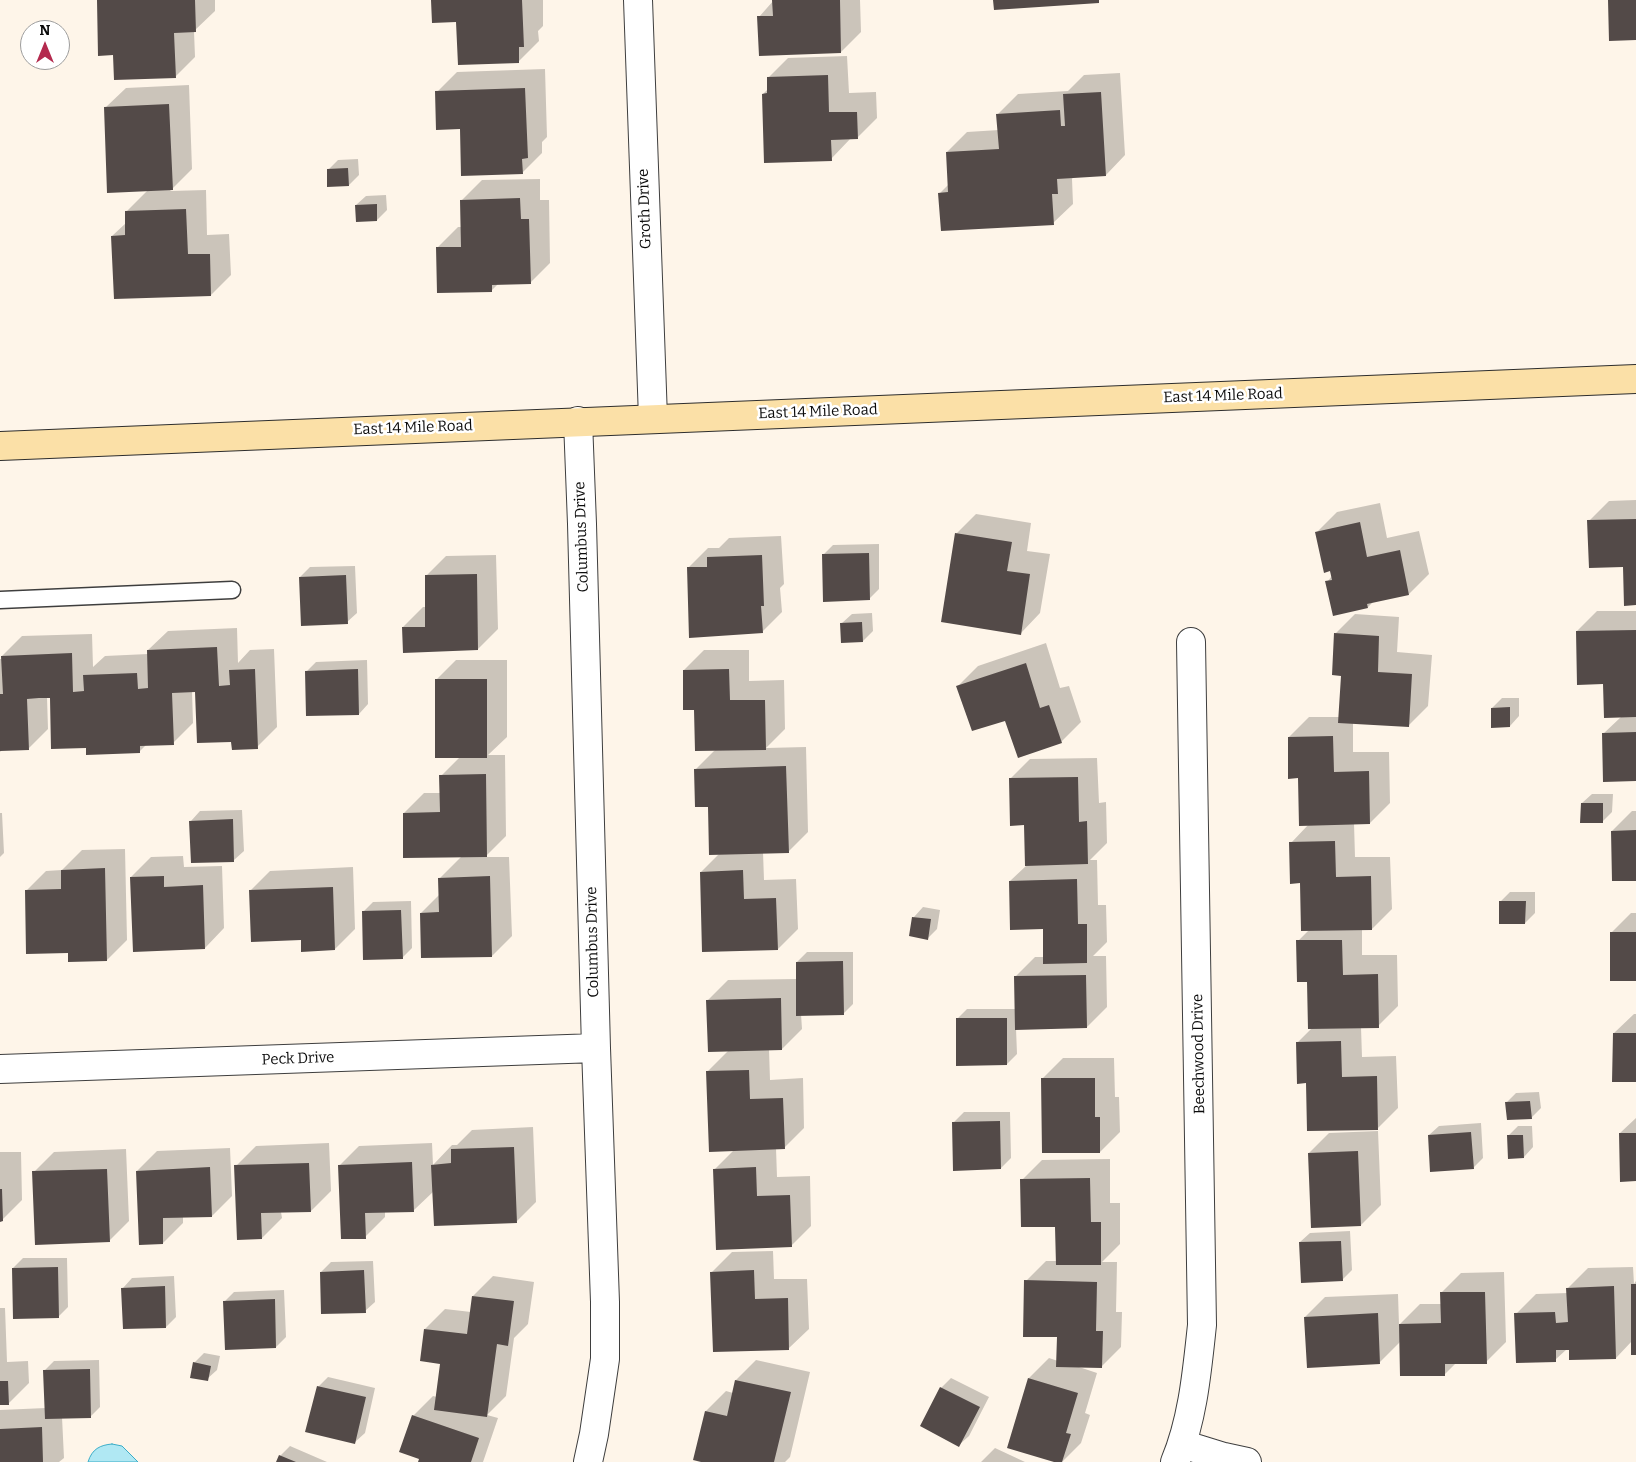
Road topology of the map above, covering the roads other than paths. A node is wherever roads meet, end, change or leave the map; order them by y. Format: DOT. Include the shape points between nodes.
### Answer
graph roads {
  1 [pos="638,0"];
  2 [pos="1636,379"];
  3 [pos="653,418"];
  4 [pos="578,421"];
  5 [pos="0,431"];
  6 [pos="0,446"];
  7 [pos="232,590"];
  8 [pos="0,600"];
  9 [pos="1191,642"];
  10 [pos="596,1048"];
  11 [pos="0,1069"];
  12 [pos="1179,1453"];
  13 [pos="588,1462"];
  14 [pos="1247,1462"];
  1 -- 3 [label="street, Groth Drive"];
  2 -- 3 [label="main road, East 14 Mile Road"];
  3 -- 4 [label="main road, East 14 Mile Road"];
  4 -- 6 [label="main road, East 14 Mile Road"];
  4 -- 10 [label="street, Columbus Drive"];
  5 -- 6 [label="street"];
  7 -- 8 [label="lane"];
  9 -- 12 [label="street, Beechwood Drive" via="1202,1325 1195,1387"];
  10 -- 11 [label="street, Peck Drive"];
  10 -- 13 [label="street, Columbus Drive" via="605,1359"];
  12 -- 14 [label="street"];
}
